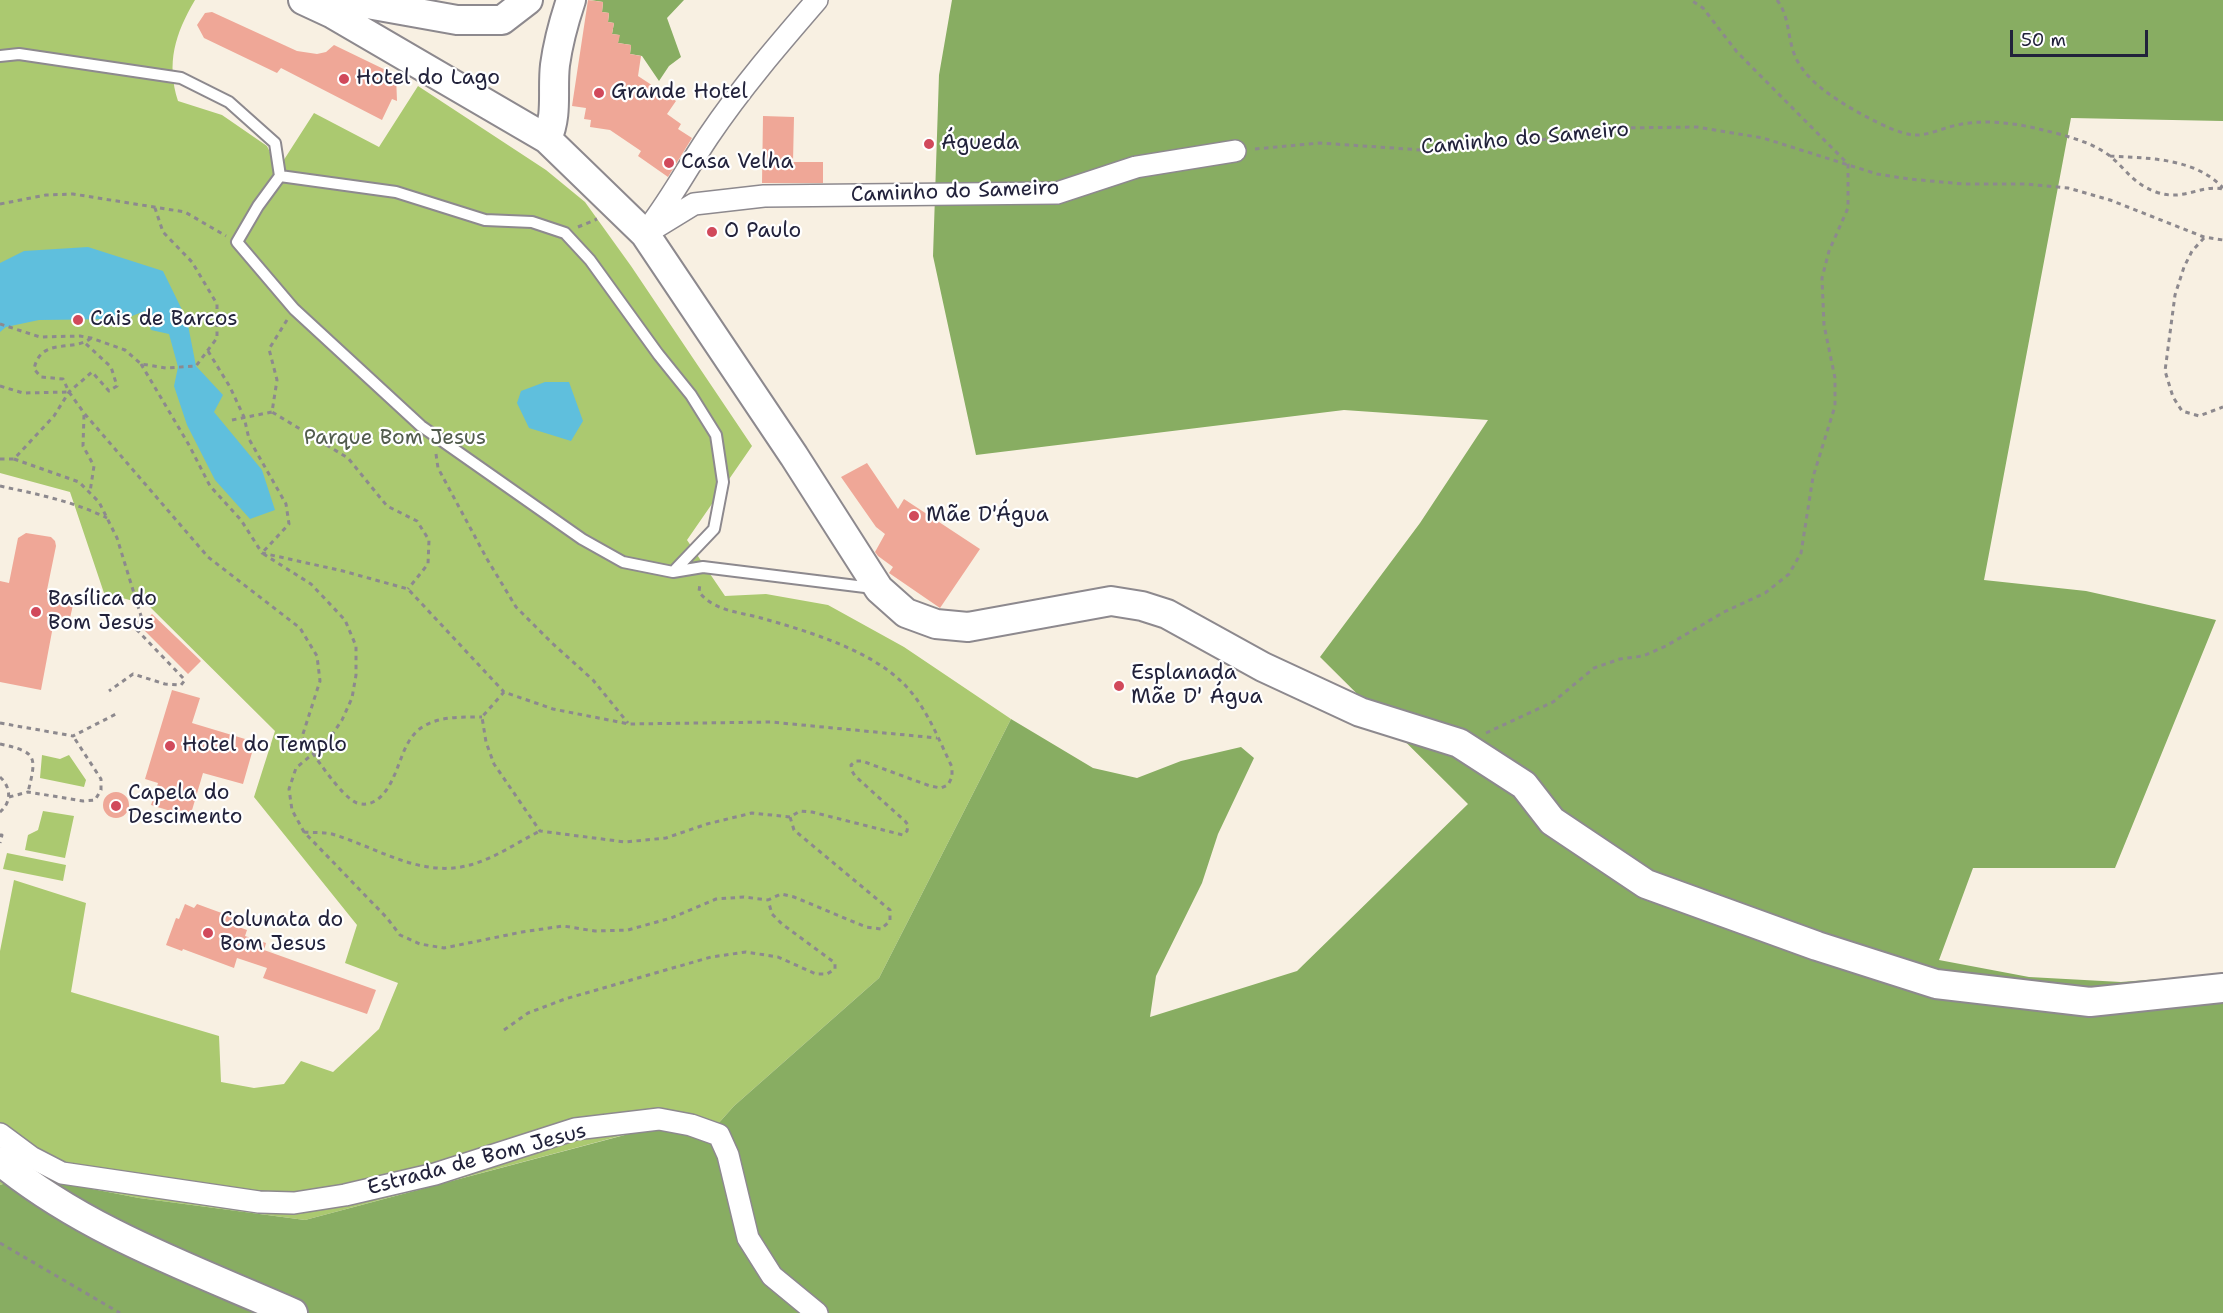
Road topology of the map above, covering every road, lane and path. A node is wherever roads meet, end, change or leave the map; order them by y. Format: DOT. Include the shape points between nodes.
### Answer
graph roads {
  1 [pos="303,0"];
  2 [pos="528,0"];
  3 [pos="571,0"];
  4 [pos="817,0"];
  5 [pos="1690,0"];
  6 [pos="1777,0"];
  7 [pos="331,13"];
  8 [pos="0,56"];
  9 [pos="547,140"];
  10 [pos="1235,151"];
  11 [pos="2110,156"];
  12 [pos="1848,164"];
  13 [pos="280,176"];
  14 [pos="2223,189"];
  15 [pos="0,204"];
  16 [pos="155,208"];
  17 [pos="618,210"];
  18 [pos="566,233"];
  19 [pos="645,234"];
  20 [pos="2204,237"];
  21 [pos="2223,240"];
  22 [pos="237,242"];
  23 [pos="294,309"];
  24 [pos="0,324"];
  25 [pos="91,338"];
  26 [pos="85,343"];
  27 [pos="208,351"];
  28 [pos="141,364"];
  29 [pos="0,386"];
  30 [pos="69,392"];
  31 [pos="2223,407"];
  32 [pos="272,412"];
  33 [pos="84,413"];
  34 [pos="244,417"];
  35 [pos="232,420"];
  36 [pos="432,433"];
  37 [pos="0,459"];
  38 [pos="14,459"];
  39 [pos="0,486"];
  40 [pos="90,492"];
  41 [pos="107,518"];
  42 [pos="262,553"];
  43 [pos="723,570"];
  44 [pos="673,572"];
  45 [pos="408,589"];
  46 [pos="879,589"];
  47 [pos="109,691"];
  48 [pos="504,692"];
  49 [pos="118,713"];
  50 [pos="482,717"];
  51 [pos="0,724"];
  52 [pos="629,724"];
  53 [pos="73,736"];
  54 [pos="938,738"];
  55 [pos="1460,743"];
  56 [pos="0,744"];
  57 [pos="313,754"];
  58 [pos="0,777"];
  59 [pos="28,792"];
  60 [pos="9,797"];
  61 [pos="0,812"];
  62 [pos="790,817"];
  63 [pos="540,831"];
  64 [pos="304,832"];
  65 [pos="0,835"];
  66 [pos="0,843"];
  67 [pos="768,900"];
  68 [pos="2223,987"];
  69 [pos="504,1030"];
  70 [pos="0,1134"];
  71 [pos="0,1161"];
  72 [pos="0,1243"];
  73 [pos="120,1313"];
  74 [pos="293,1313"];
  75 [pos="817,1313"];
  1 -- 7 [label="main road"];
  2 -- 7 [label="main road" via="502,20 457,20 362,3 341,3"];
  3 -- 9 [label="main road" via="555,66 554,124"];
  4 -- 19 [label="street" via="753,73"];
  5 -- 12 [label="path" via="1703,8 1737,52"];
  6 -- 11 [label="path" via="1783,8 1795,56 1807,75 1822,89 1901,133 1915,135 1975,122 1997,123 2069,137"];
  7 -- 9 [label="main road"];
  8 -- 13 [label="lane" via="19,54 181,78 229,102 275,143"];
  9 -- 17 [label="main road"];
  10 -- 12 [label="path, Caminho do Sameiro" via="1320,143 1436,151 1620,128 1697,127 1763,138"];
  10 -- 19 [label="street, Caminho do Sameiro" via="1136,167 1057,193 764,196 694,204"];
  11 -- 14 [label="path" via="2167,160 2210,177"];
  11 -- 14 [label="path" via="2134,182 2157,192 2184,196"];
  12 -- 20 [label="path, Caminho do Sameiro" via="1909,179 2068,188"];
  12 -- 55 [label="path" via="1848,208 1822,278 1835,406 1813,477 1801,554 1789,574 1765,593 1666,646 1594,668 1552,702"];
  13 -- 18 [label="lane" via="396,192 485,220 532,222"];
  13 -- 22 [label="lane"];
  15 -- 16 [label="path" via="73,194"];
  16 -- 22 [label="path" via="185,212"];
  16 -- 27 [label="path" via="163,232 192,262 217,304 217,338"];
  17 -- 18 [label="path"];
  17 -- 19 [label="main road"];
  18 -- 44 [label="lane" via="691,395 716,435 723,482 714,529"];
  19 -- 46 [label="main road"];
  20 -- 21 [label="path, Caminho do Sameiro"];
  20 -- 31 [label="path" via="2192,251 2175,295 2165,371 2182,411 2199,416"];
  22 -- 23 [label="lane"];
  23 -- 32 [label="path" via="269,349 277,380"];
  23 -- 36 [label="lane"];
  24 -- 25 [label="path" via="40,337"];
  25 -- 26 [label="path"];
  25 -- 28 [label="path" via="125,350"];
  26 -- 30 [label="path" via="51,347 36,361 34,369 41,378 63,379"];
  26 -- 30 [label="path" via="111,367 117,386 109,391 92,372"];
  27 -- 28 [label="path" via="196,366"];
  27 -- 34 [label="path"];
  28 -- 42 [label="path" via="210,486 241,520"];
  29 -- 30 [label="path" via="23,393"];
  30 -- 33 [label="path"];
  30 -- 38 [label="path" via="54,416"];
  32 -- 34 [label="path"];
  32 -- 45 [label="path" via="348,458 387,506 417,521 429,540 428,564"];
  33 -- 40 [label="path" via="83,446 94,466"];
  33 -- 57 [label="path" via="208,557 300,628 317,656 320,681 302,736"];
  34 -- 35 [label="path"];
  34 -- 42 [label="path" via="249,439 286,504 289,524"];
  36 -- 44 [label="lane" via="582,539 623,562"];
  36 -- 52 [label="path" via="438,468 516,607 594,680"];
  37 -- 38 [label="path"];
  38 -- 40 [label="path" via="79,482"];
  39 -- 41 [label="path" via="60,500"];
  40 -- 41 [label="path"];
  41 -- 47 [label="path" via="117,537 141,616 136,630 185,680 181,685 165,684 133,674"];
  42 -- 45 [label="path"];
  42 -- 57 [label="path" via="311,584 345,620 356,646 352,698 327,742"];
  43 -- 44 [label="lane" via="703,567"];
  43 -- 46 [label="lane"];
  43 -- 54 [label="path" via="707,570 702,576 699,592 707,602 824,638 873,661 902,683 922,707"];
  45 -- 48 [label="path"];
  46 -- 55 [label="main road" via="896,606 918,619 968,627 1111,601 1142,606 1167,614 1263,667 1360,712"];
  48 -- 50 [label="path"];
  48 -- 52 [label="path" via="553,709"];
  49 -- 53 [label="path"];
  50 -- 57 [label="path" via="435,721 417,731 403,750 384,794 372,803 358,803 343,792"];
  50 -- 63 [label="path" via="494,764"];
  51 -- 53 [label="path"];
  52 -- 54 [label="path" via="771,722"];
  53 -- 59 [label="path" via="101,778 101,790 95,800"];
  54 -- 62 [label="path" via="952,766 948,785 941,788 862,761 851,765 855,776 908,825 903,835 812,812 800,811"];
  55 -- 68 [label="main road" via="1524,785 1552,821 1646,884 1839,953 1936,984 2090,1002"];
  56 -- 59 [label="path" via="26,750 32,757"];
  57 -- 64 [label="path" via="296,768 289,789 292,810"];
  58 -- 60 [label="path" via="6,782"];
  59 -- 60 [label="path"];
  60 -- 61 [label="path"];
  62 -- 63 [label="path" via="752,813 666,838 626,842"];
  62 -- 67 [label="path" via="794,830 890,910 890,921 881,929 866,927 794,897 781,894"];
  63 -- 64 [label="path" via="489,859 459,868 428,866 329,834"];
  64 -- 67 [label="path" via="400,935 444,948 563,926 595,932 628,930 716,899"];
  65 -- 66 [label="path"];
  67 -- 69 [label="path" via="772,914 828,957 835,969 816,974 778,957 746,951 711,957 565,999 528,1013"];
  70 -- 75 [label="street, Estrada de Bom Jesus" via="62,1173 259,1202 294,1203 435,1174 575,1129 660,1119 691,1125 719,1135 728,1155 748,1238 772,1275"];
  71 -- 74 [label="main road" via="101,1227"];
  72 -- 73 [label="path"];
}
